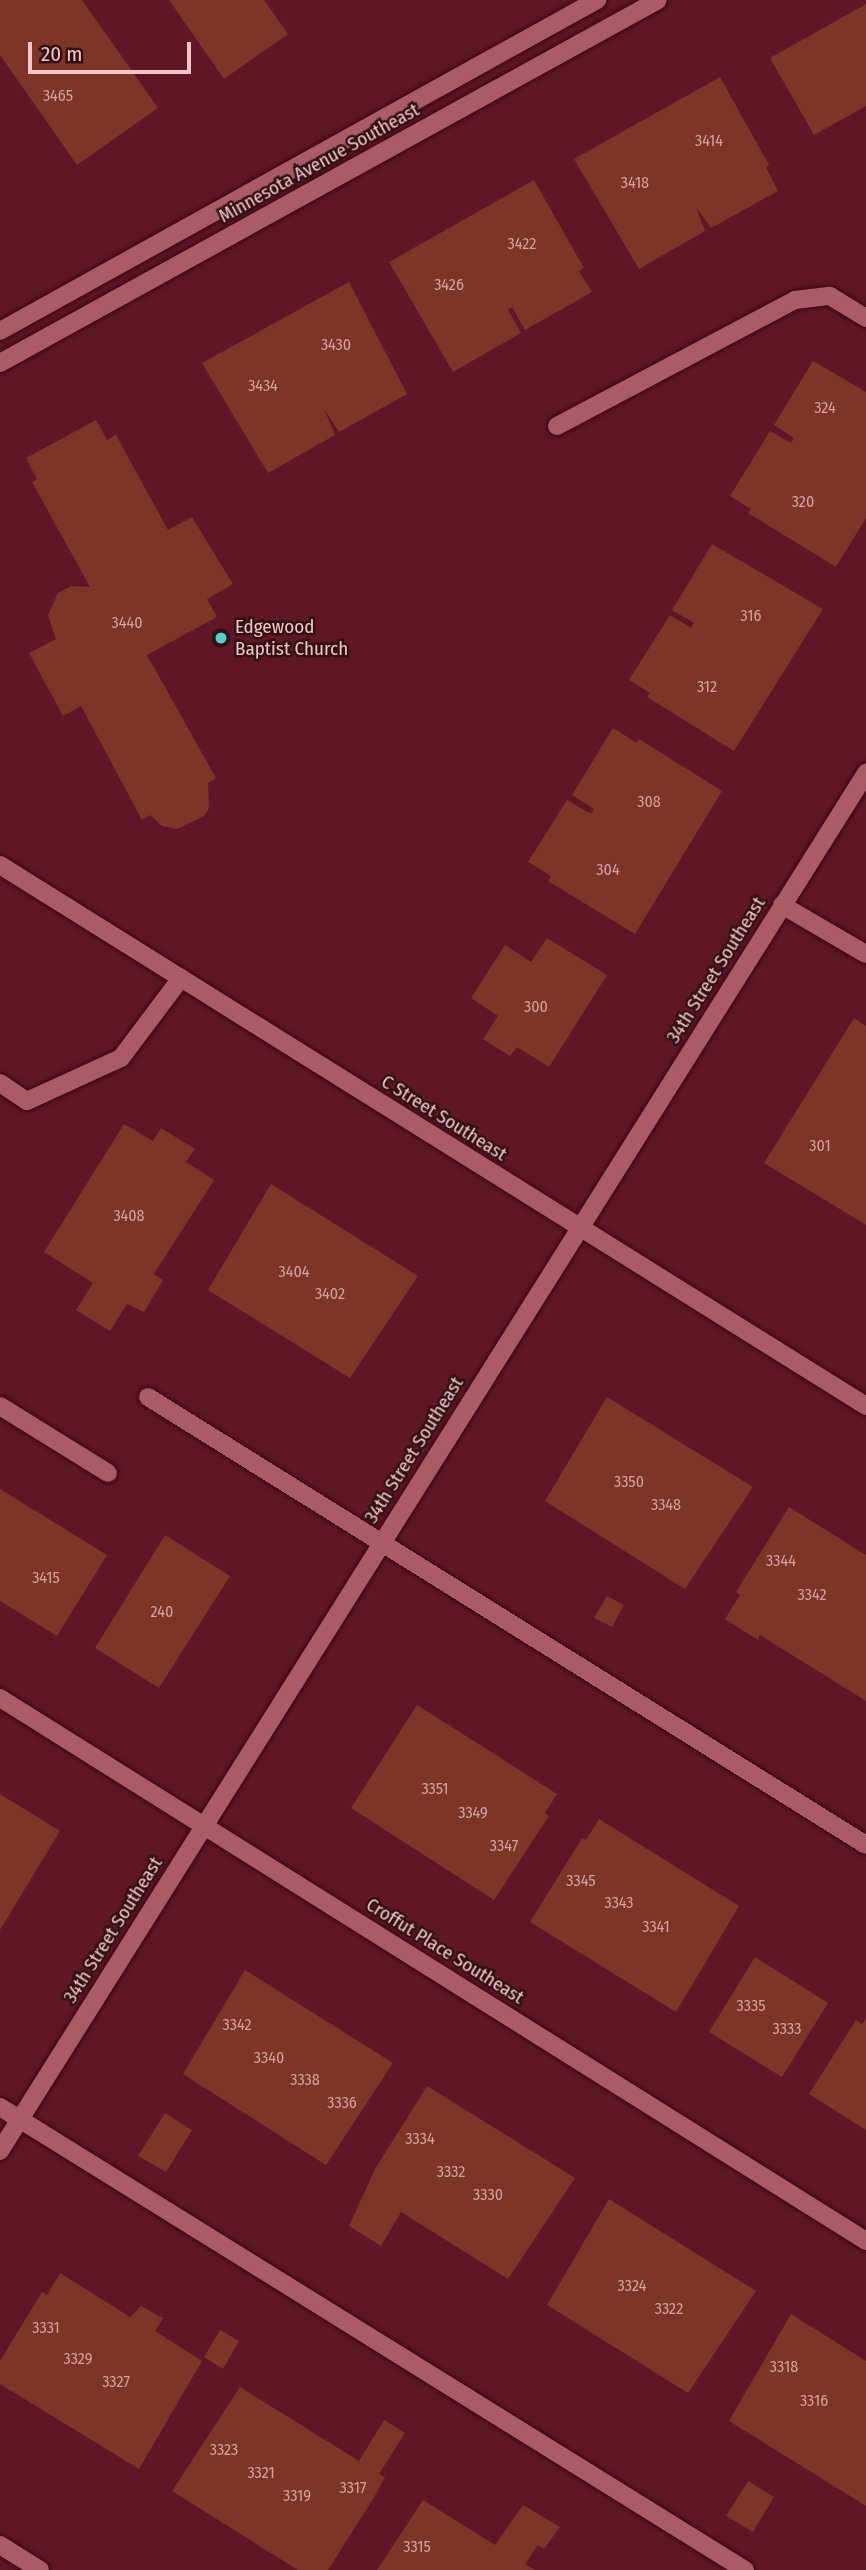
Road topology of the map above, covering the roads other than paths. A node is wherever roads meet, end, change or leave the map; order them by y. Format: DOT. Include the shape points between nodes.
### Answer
graph roads {
  1 [pos="597,0"];
  2 [pos="658,0"];
  3 [pos="866,318"];
  4 [pos="0,331"];
  5 [pos="0,363"];
  6 [pos="557,426"];
  7 [pos="866,773"];
  8 [pos="0,865"];
  9 [pos="782,905"];
  10 [pos="866,954"];
  11 [pos="181,978"];
  12 [pos="0,1083"];
  13 [pos="578,1226"];
  14 [pos="148,1397"];
  15 [pos="0,1406"];
  16 [pos="866,1406"];
  17 [pos="108,1473"];
  18 [pos="382,1542"];
  19 [pos="0,1698"];
  20 [pos="203,1824"];
  21 [pos="866,1845"];
  22 [pos="0,2107"];
  23 [pos="19,2120"];
  24 [pos="0,2151"];
  25 [pos="866,2241"];
  26 [pos="0,2545"];
  27 [pos="40,2570"];
  28 [pos="745,2570"];
  1 -- 4 [label="street, Minnesota Avenue Southeast"];
  2 -- 5 [label="street, Minnesota Avenue Southeast"];
  3 -- 6 [label="street" via="830,296 795,300"];
  7 -- 9 [label="street, 34th Street Southeast"];
  8 -- 11 [label="street, C Street Southeast"];
  9 -- 10 [label="street"];
  9 -- 13 [label="street, 34th Street Southeast"];
  11 -- 12 [label="street" via="121,1058 27,1101"];
  11 -- 13 [label="street, C Street Southeast"];
  13 -- 16 [label="street, C Street Southeast"];
  13 -- 18 [label="street, 34th Street Southeast"];
  14 -- 18 [label="street"];
  15 -- 17 [label="street"];
  18 -- 20 [label="street, 34th Street Southeast"];
  18 -- 21 [label="street"];
  19 -- 20 [label="street, Croffut Place Southeast"];
  20 -- 23 [label="street, 34th Street Southeast"];
  20 -- 25 [label="street, Croffut Place Southeast"];
  22 -- 23 [label="street"];
  23 -- 24 [label="street, 34th Street Southeast"];
  23 -- 28 [label="street"];
  26 -- 27 [label="street"];
}
